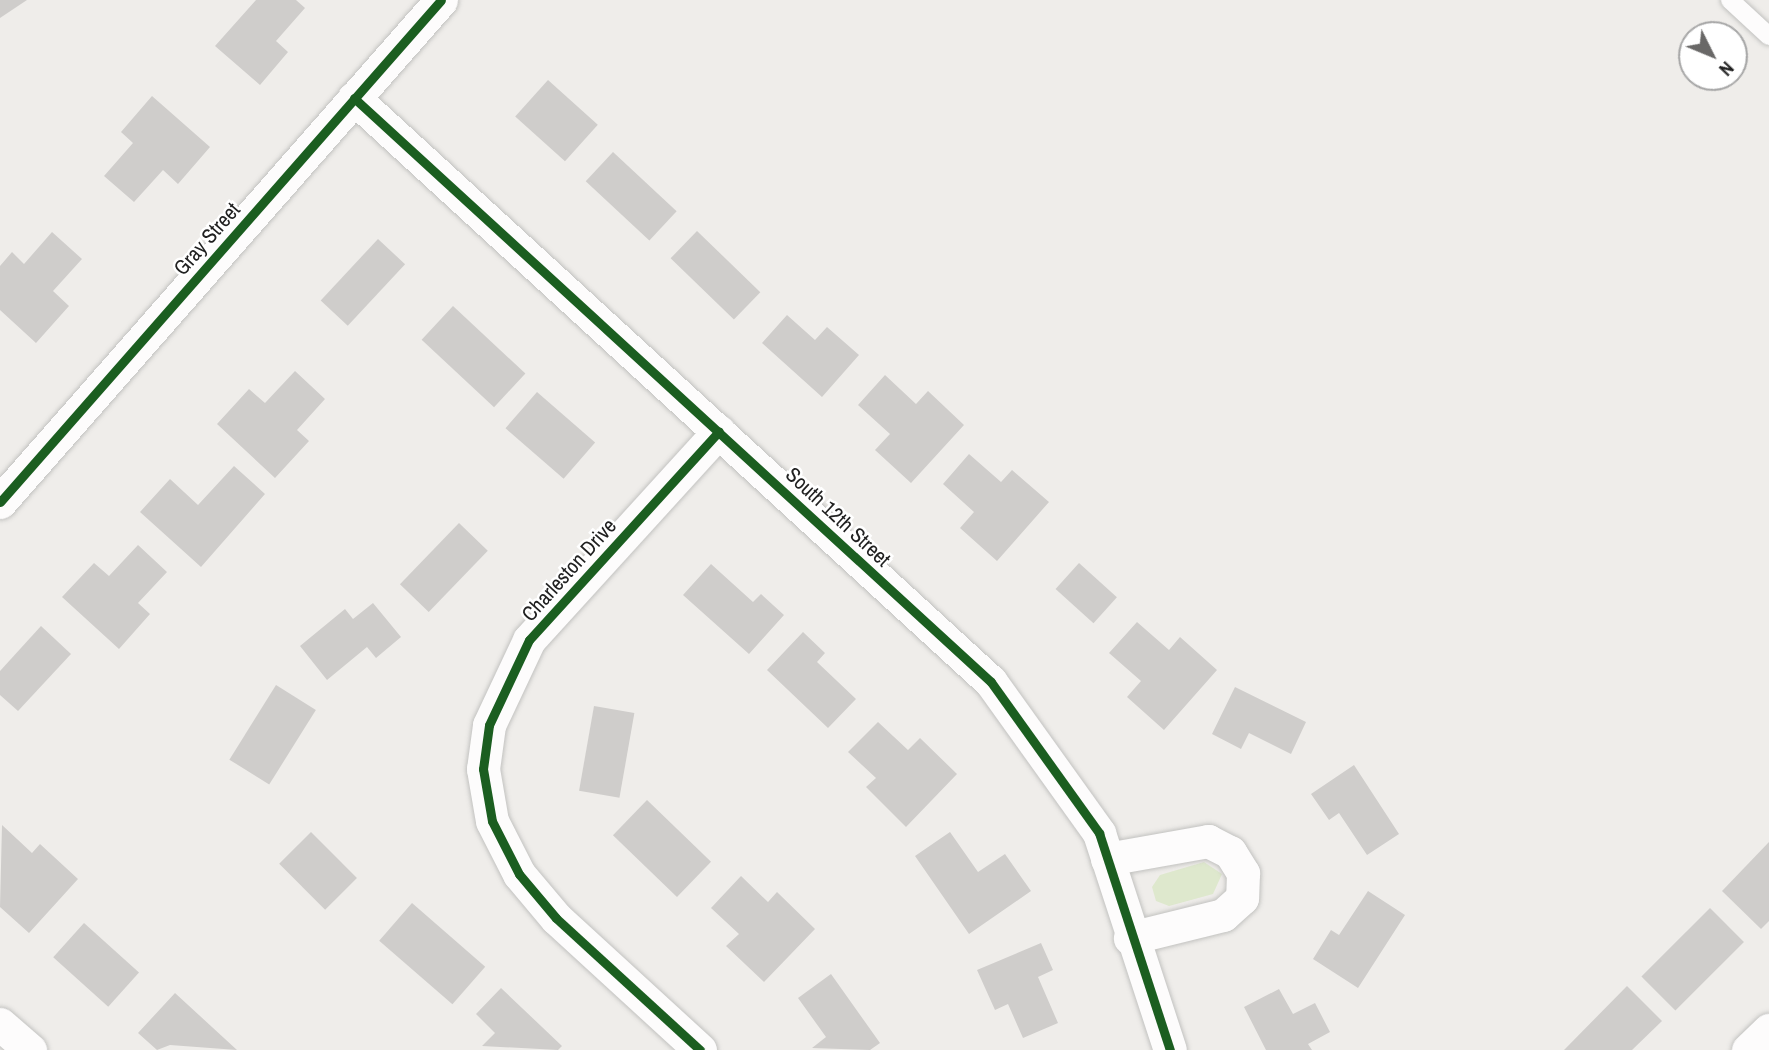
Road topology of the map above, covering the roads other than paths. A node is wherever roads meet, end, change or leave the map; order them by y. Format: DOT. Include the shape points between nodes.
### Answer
graph roads {
  1 [pos="441,0"];
  2 [pos="1730,0"];
  3 [pos="1769,36"];
  4 [pos="354,98"];
  5 [pos="719,431"];
  6 [pos="0,502"];
  7 [pos="1107,859"];
  8 [pos="1130,938"];
  9 [pos="0,1024"];
  10 [pos="1769,1030"];
  11 [pos="30,1050"];
  12 [pos="700,1050"];
  13 [pos="1170,1050"];
  14 [pos="1748,1050"];
  1 -- 4 [label="street, Gray Street"];
  2 -- 3 [label="lane"];
  4 -- 5 [label="street, South 12th Street"];
  4 -- 6 [label="street, Gray Street"];
  5 -- 7 [label="street, South 12th Street" via="991,682 1099,833"];
  5 -- 12 [label="street, Charleston Drive" via="529,640 489,724 483,769 492,821 519,874 556,918"];
  7 -- 8 [label="street, South 12th Street"];
  7 -- 8 [label="street" via="1208,841 1230,852 1243,873 1241,898 1223,915"];
  8 -- 13 [label="street, South 12th Street"];
  9 -- 11 [label="street"];
  10 -- 14 [label="street"];
}
